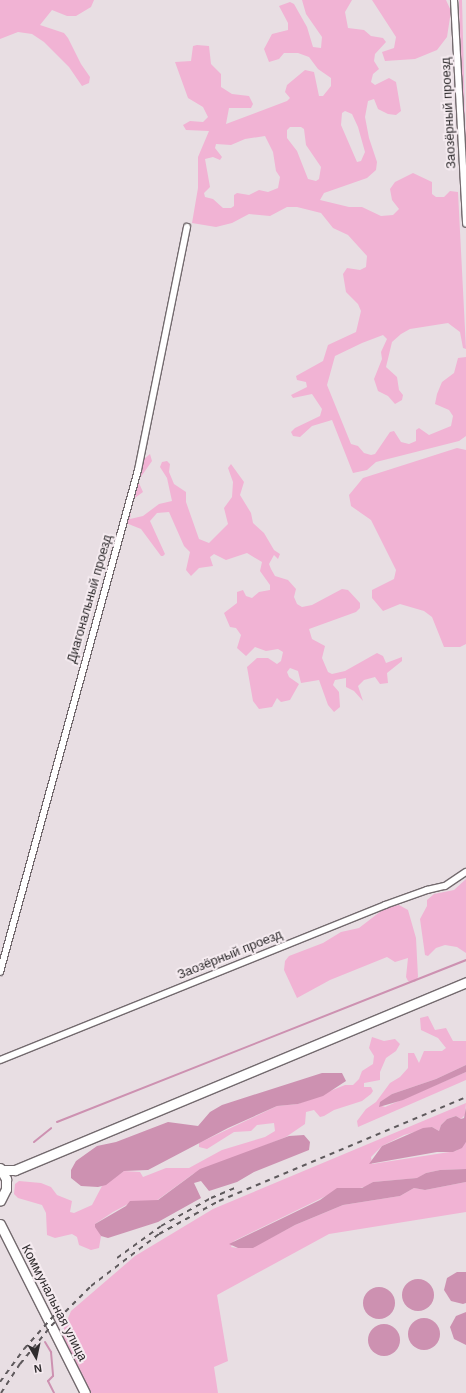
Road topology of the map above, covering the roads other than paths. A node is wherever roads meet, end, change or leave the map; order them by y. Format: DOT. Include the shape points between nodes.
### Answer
graph roads {
  1 [pos="454,0"];
  2 [pos="466,224"];
  3 [pos="186,227"];
  4 [pos="466,873"];
  5 [pos="0,972"];
  6 [pos="466,982"];
  7 [pos="0,1060"];
  8 [pos="3,1173"];
  9 [pos="0,1201"];
  10 [pos="0,1224"];
  11 [pos="85,1393"];
  1 -- 2 [label="street, Заозёрный проезд"];
  3 -- 5 [label="street, Диагональный проезд" via="138,470"];
  4 -- 7 [label="street, Заозёрный проезд" via="446,886 400,900"];
  6 -- 8 [label="main road"];
  8 -- 9 [label="main road" via="6,1189"];
  10 -- 11 [label="main road, Коммунальная улица"];
}
